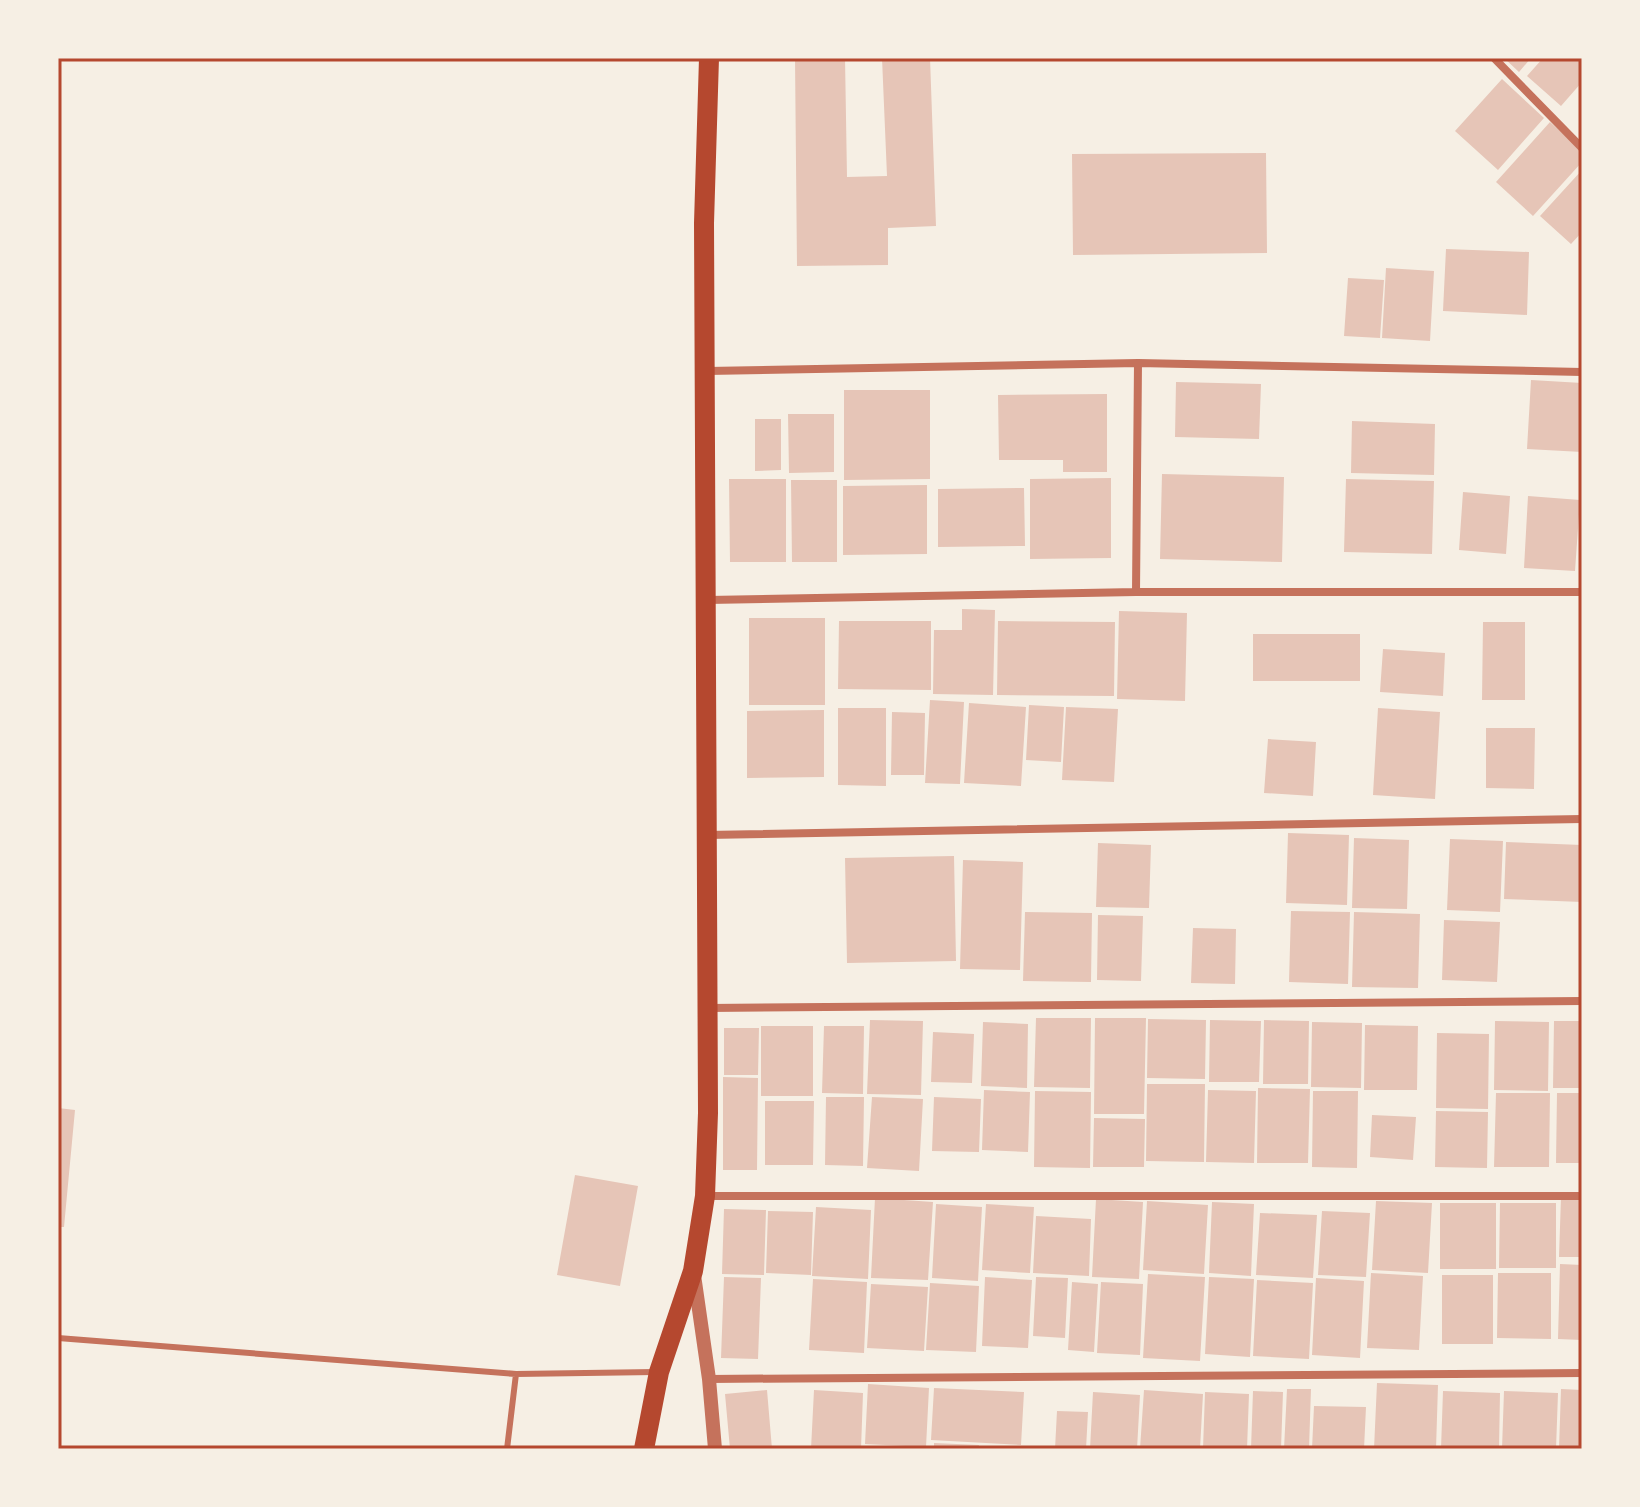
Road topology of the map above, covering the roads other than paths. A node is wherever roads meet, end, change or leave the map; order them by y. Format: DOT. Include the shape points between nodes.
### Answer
graph roads {
  1 [pos="709,58"];
  2 [pos="1494,58"];
  3 [pos="1582,148"];
  4 [pos="1138,363"];
  5 [pos="707,371"];
  6 [pos="1582,372"];
  7 [pos="1136,592"];
  8 [pos="1582,592"];
  9 [pos="707,600"];
  10 [pos="1582,819"];
  11 [pos="707,835"];
  12 [pos="1582,1001"];
  13 [pos="707,1008"];
  14 [pos="705,1196"];
  15 [pos="1582,1196"];
  16 [pos="693,1271"];
  17 [pos="58,1338"];
  18 [pos="659,1372"];
  19 [pos="1582,1373"];
  20 [pos="516,1374"];
  21 [pos="709,1379"];
  22 [pos="507,1449"];
  23 [pos="644,1449"];
  24 [pos="715,1449"];
  1 -- 5 [label="main road"];
  2 -- 3 [label="street"];
  4 -- 5 [label="street"];
  4 -- 6 [label="street"];
  4 -- 7 [label="street"];
  5 -- 9 [label="main road"];
  7 -- 8 [label="street"];
  7 -- 9 [label="street"];
  9 -- 11 [label="main road"];
  10 -- 11 [label="street"];
  11 -- 13 [label="main road"];
  12 -- 13 [label="street"];
  13 -- 14 [label="main road"];
  14 -- 15 [label="street"];
  14 -- 16 [label="main road"];
  16 -- 18 [label="main road"];
  16 -- 21 [label="street"];
  17 -- 20 [label="lane"];
  18 -- 20 [label="lane"];
  18 -- 23 [label="main road"];
  19 -- 21 [label="street"];
  20 -- 22 [label="lane"];
  21 -- 24 [label="street"];
}
